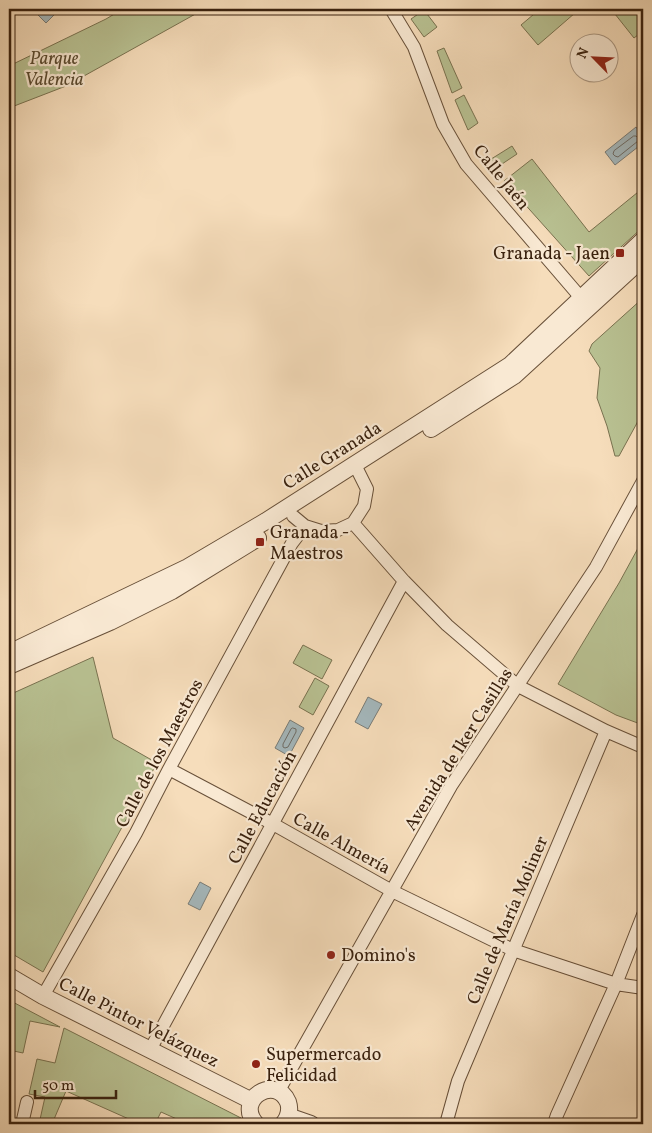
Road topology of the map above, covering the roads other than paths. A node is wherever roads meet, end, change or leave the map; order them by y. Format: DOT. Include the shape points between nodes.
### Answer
graph roads {
  1 [pos="391,9"];
  2 [pos="643,240"];
  3 [pos="643,258"];
  4 [pos="582,299"];
  5 [pos="358,469"];
  6 [pos="643,481"];
  7 [pos="299,521"];
  8 [pos="354,523"];
  9 [pos="404,581"];
  10 [pos="9,655"];
  11 [pos="518,686"];
  12 [pos="606,730"];
  13 [pos="643,747"];
  14 [pos="169,769"];
  15 [pos="273,824"];
  16 [pos="392,891"];
  17 [pos="643,915"];
  18 [pos="513,950"];
  19 [pos="9,976"];
  20 [pos="616,984"];
  21 [pos="643,988"];
  22 [pos="43,996"];
  23 [pos="150,1050"];
  24 [pos="278,1092"];
  25 [pos="252,1101"];
  26 [pos="27,1102"];
  27 [pos="286,1120"];
  28 [pos="22,1124"];
  29 [pos="256,1124"];
  30 [pos="311,1124"];
  31 [pos="446,1124"];
  32 [pos="554,1124"];
  1 -- 4 [label="street, Calle Jaén" via="414,47 442,124 466,164"];
  2 -- 4 [label="street, Calle Granada"];
  3 -- 5 [label="street, Calle Granada" via="514,376"];
  4 -- 5 [label="street, Calle Granada" via="510,365"];
  5 -- 7 [label="street, Calle Granada"];
  5 -- 8 [label="street" via="367,489 364,506"];
  5 -- 10 [label="street, Calle Granada" via="188,567"];
  6 -- 11 [label="street, Avenida de Iker Casillas" via="596,567"];
  7 -- 8 [label="street" via="321,531 338,530"];
  7 -- 10 [label="street, Calle Granada" via="110,622"];
  7 -- 14 [label="street, Calle de los Maestros" via="292,543"];
  8 -- 9 [label="street"];
  9 -- 11 [label="street" via="446,625"];
  9 -- 15 [label="street, Calle Educación"];
  11 -- 12 [label="street"];
  11 -- 16 [label="street, Avenida de Iker Casillas" via="450,786"];
  12 -- 13 [label="street"];
  12 -- 18 [label="street, Calle de María Moliner"];
  14 -- 15 [label="street, Calle Almería"];
  14 -- 22 [label="street, Calle de los Maestros"];
  15 -- 16 [label="street, Calle Almería"];
  15 -- 23 [label="street, Calle Educación"];
  16 -- 18 [label="street, Calle Almería"];
  16 -- 24 [label="street, Avenida de Iker Casillas"];
  17 -- 20 [label="street"];
  18 -- 20 [label="street, Calle Almería"];
  18 -- 31 [label="street, Calle de María Moliner" via="458,1081"];
  19 -- 22 [label="street, Calle Pintor Velázquez"];
  20 -- 21 [label="street, Calle Almería"];
  20 -- 32 [label="street"];
  22 -- 23 [label="street, Calle Pintor Velázquez"];
  23 -- 25 [label="street, Calle Pintor Velázquez"];
  24 -- 25 [label="street" via="263,1091"];
  24 -- 27 [label="street" via="289,1105"];
  25 -- 29 [label="street" via="249,1111"];
  26 -- 28 [label="street"];
  27 -- 30 [label="street"];
}
